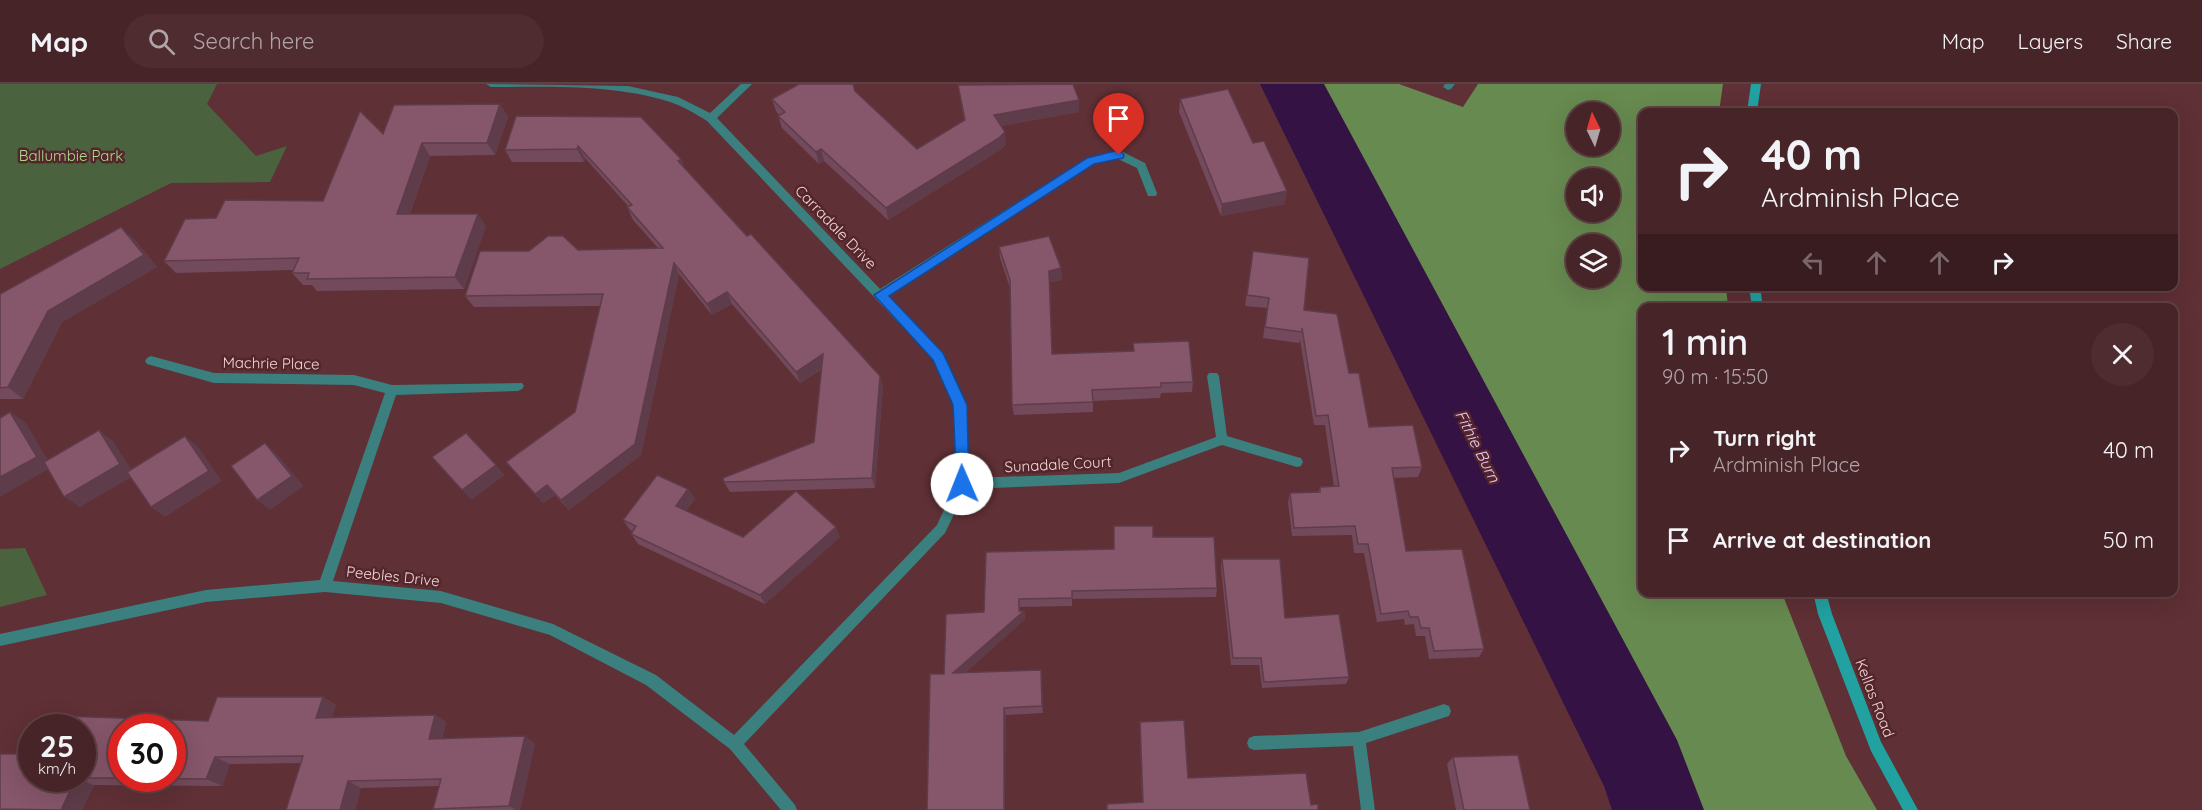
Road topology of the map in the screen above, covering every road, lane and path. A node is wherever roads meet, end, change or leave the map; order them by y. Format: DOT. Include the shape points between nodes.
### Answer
graph roads {
  1 [pos="491,84"];
  2 [pos="747,84"];
  3 [pos="1756,84"];
  4 [pos="1753,108"];
  5 [pos="711,118"];
  6 [pos="1152,193"];
  7 [pos="880,295"];
  8 [pos="150,361"];
  9 [pos="1213,376"];
  10 [pos="518,386"];
  11 [pos="392,390"];
  12 [pos="1221,440"];
  13 [pos="1297,462"];
  14 [pos="962,484"];
  15 [pos="325,586"];
  16 [pos="1820,597"];
  17 [pos="0,640"];
  18 [pos="1444,711"];
  19 [pos="1359,739"];
  20 [pos="1254,743"];
  21 [pos="735,744"];
  22 [pos="790,810"];
  23 [pos="1368,810"];
  24 [pos="1911,810"];
  1 -- 5 [label="street, Carradale Drive" via="628,88 674,99"];
  2 -- 5 [label="street"];
  3 -- 4 [label="main road"];
  5 -- 7 [label="street, Carradale Drive"];
  6 -- 7 [label="street" via="1141,166 1119,155 1091,161"];
  7 -- 14 [label="street, Carradale Drive" via="938,357 960,405"];
  8 -- 11 [label="street, Machrie Place" via="214,378 354,380"];
  9 -- 12 [label="street"];
  10 -- 11 [label="street, Machrie Place"];
  11 -- 15 [label="street"];
  12 -- 13 [label="street"];
  12 -- 14 [label="street, Sunadale Court" via="1119,478"];
  14 -- 21 [label="street, Carradale Drive" via="941,529"];
  15 -- 17 [label="street, Peebles Drive" via="206,596"];
  15 -- 21 [label="street, Peebles Drive" via="441,597 553,630 651,680"];
  16 -- 24 [label="main road, Kellas Road" via="1876,746"];
  18 -- 19 [label="street"];
  19 -- 20 [label="street"];
  19 -- 23 [label="street"];
  21 -- 22 [label="street, Peebles Drive"];
}
